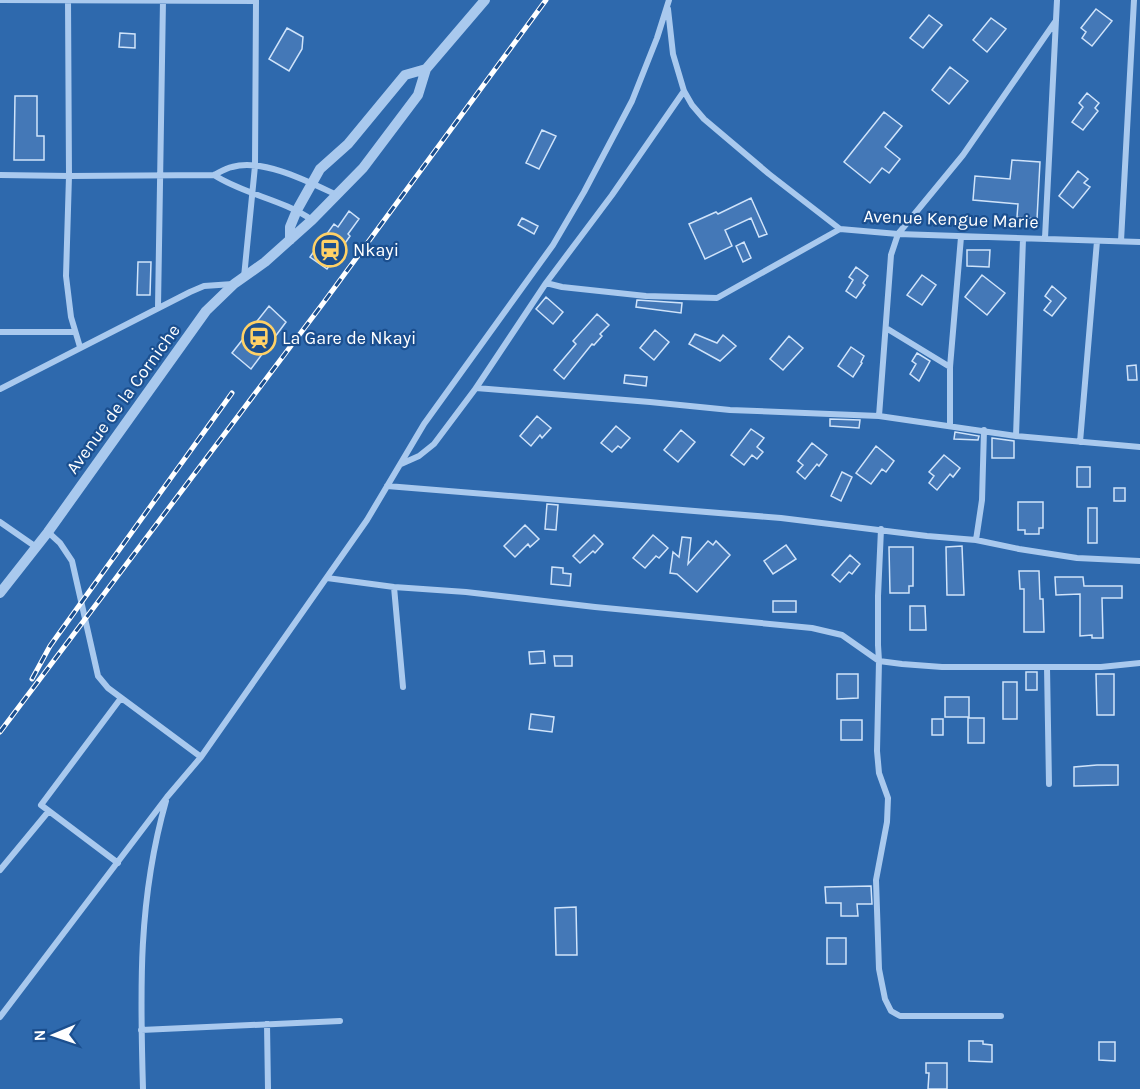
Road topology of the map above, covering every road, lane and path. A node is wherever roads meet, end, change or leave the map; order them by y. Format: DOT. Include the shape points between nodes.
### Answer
graph roads {
  1 [pos="0,0"];
  2 [pos="68,0"];
  3 [pos="163,0"];
  4 [pos="256,0"];
  5 [pos="485,0"];
  6 [pos="1057,0"];
  7 [pos="1134,0"];
  8 [pos="668,3"];
  9 [pos="1056,22"];
  10 [pos="426,69"];
  11 [pos="684,91"];
  12 [pos="255,166"];
  13 [pos="161,174"];
  14 [pos="0,175"];
  15 [pos="214,175"];
  16 [pos="69,176"];
  17 [pos="311,182"];
  18 [pos="252,193"];
  19 [pos="337,195"];
  20 [pos="297,210"];
  21 [pos="312,220"];
  22 [pos="840,229"];
  23 [pos="898,234"];
  24 [pos="960,237"];
  25 [pos="1045,238"];
  26 [pos="1023,239"];
  27 [pos="290,240"];
  28 [pos="1097,241"];
  29 [pos="1121,241"];
  30 [pos="1140,242"];
  31 [pos="239,281"];
  32 [pos="546,283"];
  33 [pos="158,307"];
  34 [pos="886,328"];
  35 [pos="0,332"];
  36 [pos="75,332"];
  37 [pos="80,347"];
  38 [pos="950,367"];
  39 [pos="476,388"];
  40 [pos="0,389"];
  41 [pos="879,416"];
  42 [pos="950,425"];
  43 [pos="984,430"];
  44 [pos="1016,436"];
  45 [pos="1080,442"];
  46 [pos="1140,447"];
  47 [pos="400,464"];
  48 [pos="387,486"];
  49 [pos="0,522"];
  50 [pos="881,529"];
  51 [pos="48,532"];
  52 [pos="976,540"];
  53 [pos="36,547"];
  54 [pos="1140,561"];
  55 [pos="327,578"];
  56 [pos="394,587"];
  57 [pos="0,592"];
  58 [pos="879,661"];
  59 [pos="1140,663"];
  60 [pos="1047,668"];
  61 [pos="403,687"];
  62 [pos="121,698"];
  63 [pos="201,757"];
  64 [pos="1049,784"];
  65 [pos="167,797"];
  66 [pos="48,812"];
  67 [pos="118,863"];
  68 [pos="0,870"];
  69 [pos="1001,1016"];
  70 [pos="0,1017"];
  71 [pos="340,1021"];
  72 [pos="267,1024"];
  73 [pos="141,1030"];
  74 [pos="143,1089"];
  75 [pos="268,1089"];
  1 -- 2 [label="street"];
  2 -- 3 [label="street"];
  2 -- 16 [label="street"];
  3 -- 4 [label="street"];
  3 -- 13 [label="street"];
  4 -- 12 [label="street"];
  5 -- 10 [label="street, Avenue de la Corniche"];
  6 -- 9 [label="street"];
  7 -- 29 [label="street"];
  8 -- 11 [label="street, Avenue Kengue Marie" via="673,54"];
  8 -- 47 [label="street" via="632,101 584,192 553,245 424,424"];
  9 -- 23 [label="street" via="963,155"];
  9 -- 25 [label="street"];
  10 -- 17 [label="street, Avenue de la Corniche" via="405,75"];
  10 -- 19 [label="street, Avenue de la Corniche" via="418,95 363,168"];
  11 -- 22 [label="street, Avenue Kengue Marie" via="704,119"];
  11 -- 32 [label="street"];
  12 -- 15 [label="street" via="233,166"];
  12 -- 17 [label="street"];
  12 -- 18 [label="street"];
  13 -- 15 [label="street"];
  13 -- 16 [label="street"];
  13 -- 33 [label="street"];
  14 -- 16 [label="street"];
  15 -- 18 [label="street"];
  16 -- 36 [label="street" via="66,276"];
  17 -- 19 [label="street"];
  17 -- 20 [label="street, Avenue de la Corniche"];
  18 -- 20 [label="street"];
  18 -- 31 [label="street"];
  19 -- 21 [label="street, Avenue de la Corniche"];
  20 -- 21 [label="street"];
  20 -- 27 [label="street, Avenue de la Corniche"];
  21 -- 27 [label="street, Avenue de la Corniche"];
  22 -- 23 [label="street, Avenue Kengue Marie"];
  22 -- 32 [label="street" via="717,298 646,296"];
  23 -- 24 [label="street, Avenue Kengue Marie"];
  23 -- 34 [label="street" via="891,255"];
  24 -- 26 [label="street, Avenue Kengue Marie"];
  24 -- 38 [label="street"];
  25 -- 26 [label="street, Avenue Kengue Marie"];
  25 -- 28 [label="street, Avenue Kengue Marie"];
  26 -- 44 [label="street"];
  27 -- 31 [label="street, Avenue de la Corniche"];
  28 -- 29 [label="street, Avenue Kengue Marie"];
  28 -- 45 [label="street"];
  29 -- 30 [label="street, Avenue Kengue Marie"];
  31 -- 33 [label="street" via="204,286"];
  31 -- 51 [label="street, Avenue de la Corniche" via="206,310"];
  32 -- 39 [label="street"];
  33 -- 37 [label="street"];
  34 -- 38 [label="street"];
  34 -- 41 [label="street"];
  35 -- 36 [label="street"];
  36 -- 37 [label="street"];
  37 -- 40 [label="street"];
  38 -- 42 [label="street"];
  39 -- 41 [label="street" via="730,410"];
  39 -- 47 [label="street" via="434,444"];
  41 -- 42 [label="street"];
  42 -- 43 [label="street"];
  43 -- 44 [label="street"];
  43 -- 52 [label="street" via="982,500"];
  44 -- 45 [label="street"];
  45 -- 46 [label="street"];
  47 -- 48 [label="street"];
  48 -- 50 [label="street"];
  48 -- 55 [label="street"];
  49 -- 53 [label="street"];
  50 -- 52 [label="street"];
  50 -- 58 [label="street"];
  51 -- 53 [label="street, Avenue de la Corniche"];
  51 -- 62 [label="street" via="72,561 98,676"];
  52 -- 54 [label="street" via="1077,558"];
  53 -- 57 [label="street, Avenue de la Corniche"];
  55 -- 56 [label="street"];
  55 -- 63 [label="street"];
  56 -- 58 [label="street" via="812,628 842,635"];
  56 -- 61 [label="street"];
  58 -- 60 [label="street" via="942,667"];
  58 -- 69 [label="street" via="878,762 888,798 876,880 879,969 885,999 891,1011 900,1016"];
  59 -- 60 [label="street"];
  60 -- 64 [label="street"];
  62 -- 63 [label="street"];
  62 -- 66 [label="street" via="41,803"];
  63 -- 65 [label="street"];
  65 -- 67 [label="street"];
  65 -- 73 [label="street" via="147,884"];
  66 -- 67 [label="street"];
  66 -- 68 [label="street"];
  67 -- 70 [label="street"];
  71 -- 72 [label="street"];
  72 -- 73 [label="street"];
  72 -- 75 [label="street"];
  73 -- 74 [label="street"];
}
